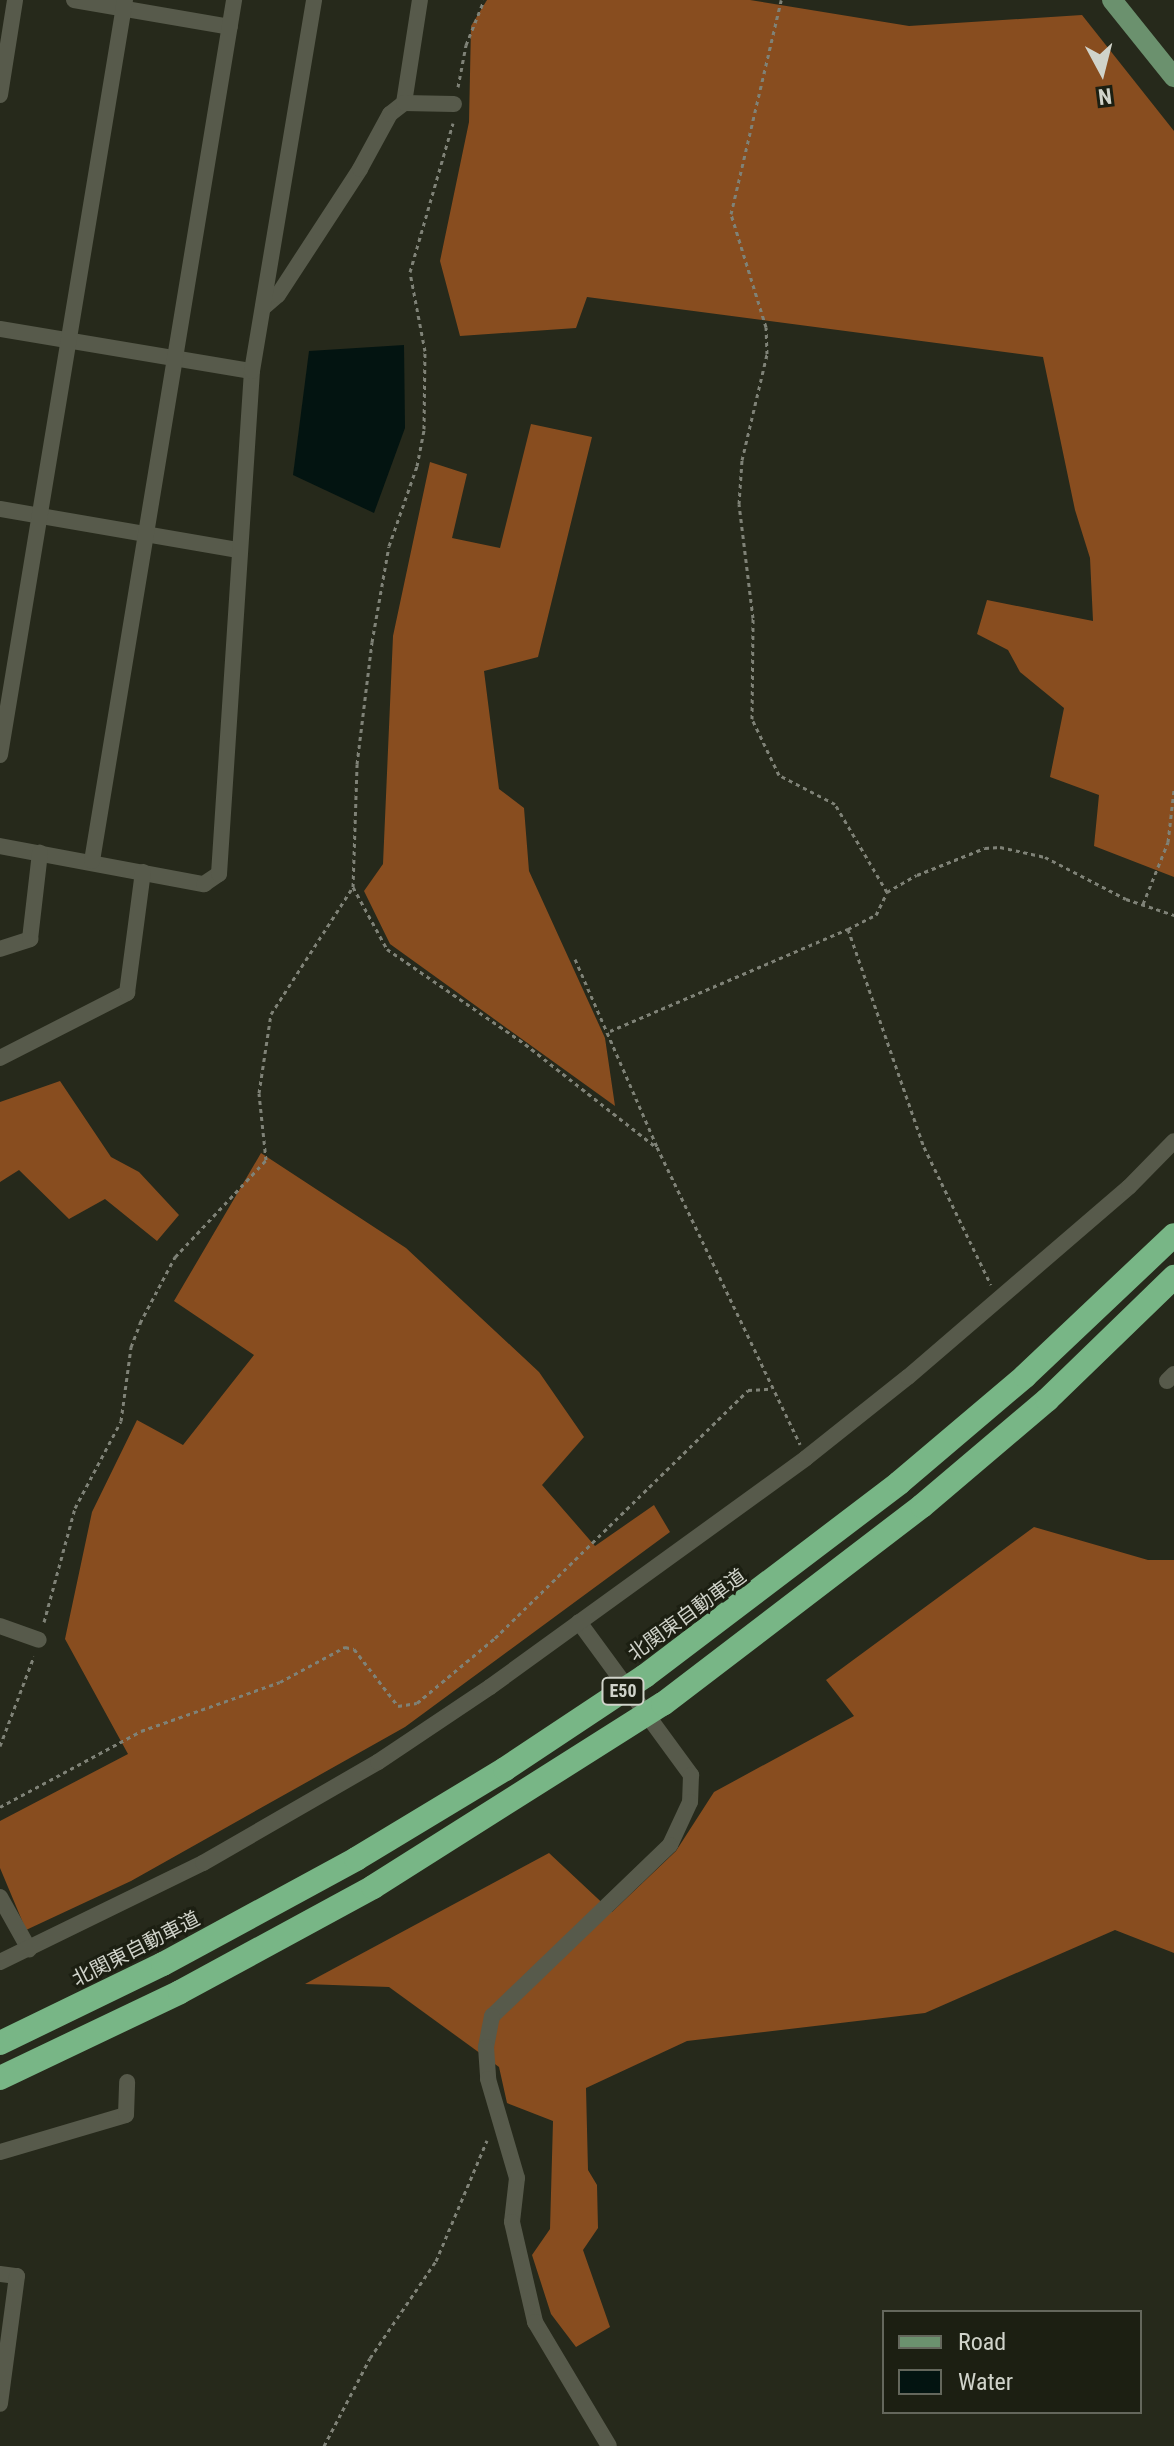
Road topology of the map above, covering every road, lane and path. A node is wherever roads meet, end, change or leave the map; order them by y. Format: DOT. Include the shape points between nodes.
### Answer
graph roads {
  1 [pos="15,0"];
  2 [pos="74,0"];
  3 [pos="234,0"];
  4 [pos="314,0"];
  5 [pos="420,0"];
  6 [pos="484,0"];
  7 [pos="781,0"];
  8 [pos="1112,0"];
  9 [pos="124,4"];
  10 [pos="230,27"];
  11 [pos="1174,77"];
  12 [pos="0,95"];
  13 [pos="404,103"];
  14 [pos="454,104"];
  15 [pos="264,307"];
  16 [pos="0,329"];
  17 [pos="68,341"];
  18 [pos="175,358"];
  19 [pos="252,371"];
  20 [pos="0,509"];
  21 [pos="39,516"];
  22 [pos="146,533"];
  23 [pos="238,550"];
  24 [pos="0,755"];
  25 [pos="1174,790"];
  26 [pos="0,846"];
  27 [pos="40,853"];
  28 [pos="92,861"];
  29 [pos="143,872"];
  30 [pos="353,887"];
  31 [pos="887,892"];
  32 [pos="1143,904"];
  33 [pos="1174,915"];
  34 [pos="848,929"];
  35 [pos="0,949"];
  36 [pos="575,959"];
  37 [pos="610,1031"];
  38 [pos="0,1058"];
  39 [pos="1174,1141"];
  40 [pos="657,1147"];
  41 [pos="1174,1235"];
  42 [pos="1174,1277"];
  43 [pos="1002,1299"];
  44 [pos="770,1389"];
  45 [pos="806,1458"];
  46 [pos="0,1626"];
  47 [pos="582,1626"];
  48 [pos="39,1640"];
  49 [pos="0,1746"];
  50 [pos="0,1807"];
  51 [pos="0,1897"];
  52 [pos="29,1949"];
  53 [pos="0,1962"];
  54 [pos="0,2043"];
  55 [pos="0,2078"];
  56 [pos="127,2082"];
  57 [pos="498,2114"];
  58 [pos="0,2152"];
  59 [pos="0,2274"];
  60 [pos="0,2404"];
  61 [pos="324,2446"];
  62 [pos="609,2446"];
  1 -- 12 [label="street"];
  2 -- 9 [label="street"];
  3 -- 10 [label="street"];
  4 -- 15 [label="street"];
  5 -- 13 [label="street"];
  6 -- 14 [label="path" via="466,45"];
  7 -- 31 [label="path" via="731,214 766,327 767,354 742,460 739,504 753,618 752,719 779,775 835,804"];
  8 -- 11 [label="main road"];
  9 -- 10 [label="street"];
  9 -- 17 [label="street"];
  10 -- 18 [label="street"];
  13 -- 14 [label="street"];
  13 -- 15 [label="street" via="390,114 278,295"];
  14 -- 30 [label="path" via="444,166 410,272 425,351 424,429 389,546 374,628 357,764"];
  15 -- 19 [label="street"];
  16 -- 17 [label="street"];
  17 -- 18 [label="street"];
  17 -- 21 [label="street"];
  18 -- 19 [label="street"];
  18 -- 22 [label="street"];
  19 -- 23 [label="street"];
  20 -- 21 [label="street"];
  21 -- 22 [label="street"];
  21 -- 24 [label="street"];
  22 -- 23 [label="street"];
  22 -- 28 [label="street"];
  23 -- 29 [label="street" via="219,874 204,884"];
  25 -- 32 [label="path" via="1168,842"];
  26 -- 27 [label="street"];
  27 -- 28 [label="street"];
  27 -- 35 [label="street" via="30,939"];
  28 -- 29 [label="street"];
  29 -- 38 [label="street" via="127,993"];
  30 -- 40 [label="path" via="387,949 525,1044"];
  30 -- 48 [label="path" via="271,1014 259,1093 266,1160 175,1257 140,1323 131,1347 121,1421 75,1508"];
  31 -- 32 [label="path" via="917,875 1000,847 1045,857"];
  31 -- 34 [label="path" via="876,915"];
  32 -- 33 [label="path"];
  34 -- 37 [label="path"];
  34 -- 43 [label="path" via="924,1147 974,1256"];
  36 -- 37 [label="path"];
  37 -- 40 [label="path"];
  39 -- 43 [label="street"];
  40 -- 44 [label="path"];
  41 -- 54 [label="highway, 北関東自動車道 / E50" via="1025,1376 899,1483 645,1676 356,1859 163,1964"];
  42 -- 55 [label="highway, E50" via="1047,1400 922,1506 663,1704 373,1887 180,1992"];
  43 -- 45 [label="street"];
  44 -- 45 [label="path"];
  44 -- 50 [label="path" via="748,1390 495,1638 417,1703 398,1706 354,1649 345,1647 280,1682 141,1731"];
  45 -- 47 [label="street"];
  46 -- 48 [label="street"];
  47 -- 52 [label="street" via="378,1762 203,1863"];
  47 -- 57 [label="street" via="691,1775 690,1802 670,1845 492,2016 487,2068"];
  48 -- 49 [label="path"];
  51 -- 52 [label="street"];
  52 -- 53 [label="street"];
  56 -- 58 [label="street" via="126,2115"];
  57 -- 61 [label="path" via="436,2261 370,2358"];
  57 -- 62 [label="street" via="517,2178 512,2222 535,2322"];
  59 -- 60 [label="street" via="17,2276"];
}
